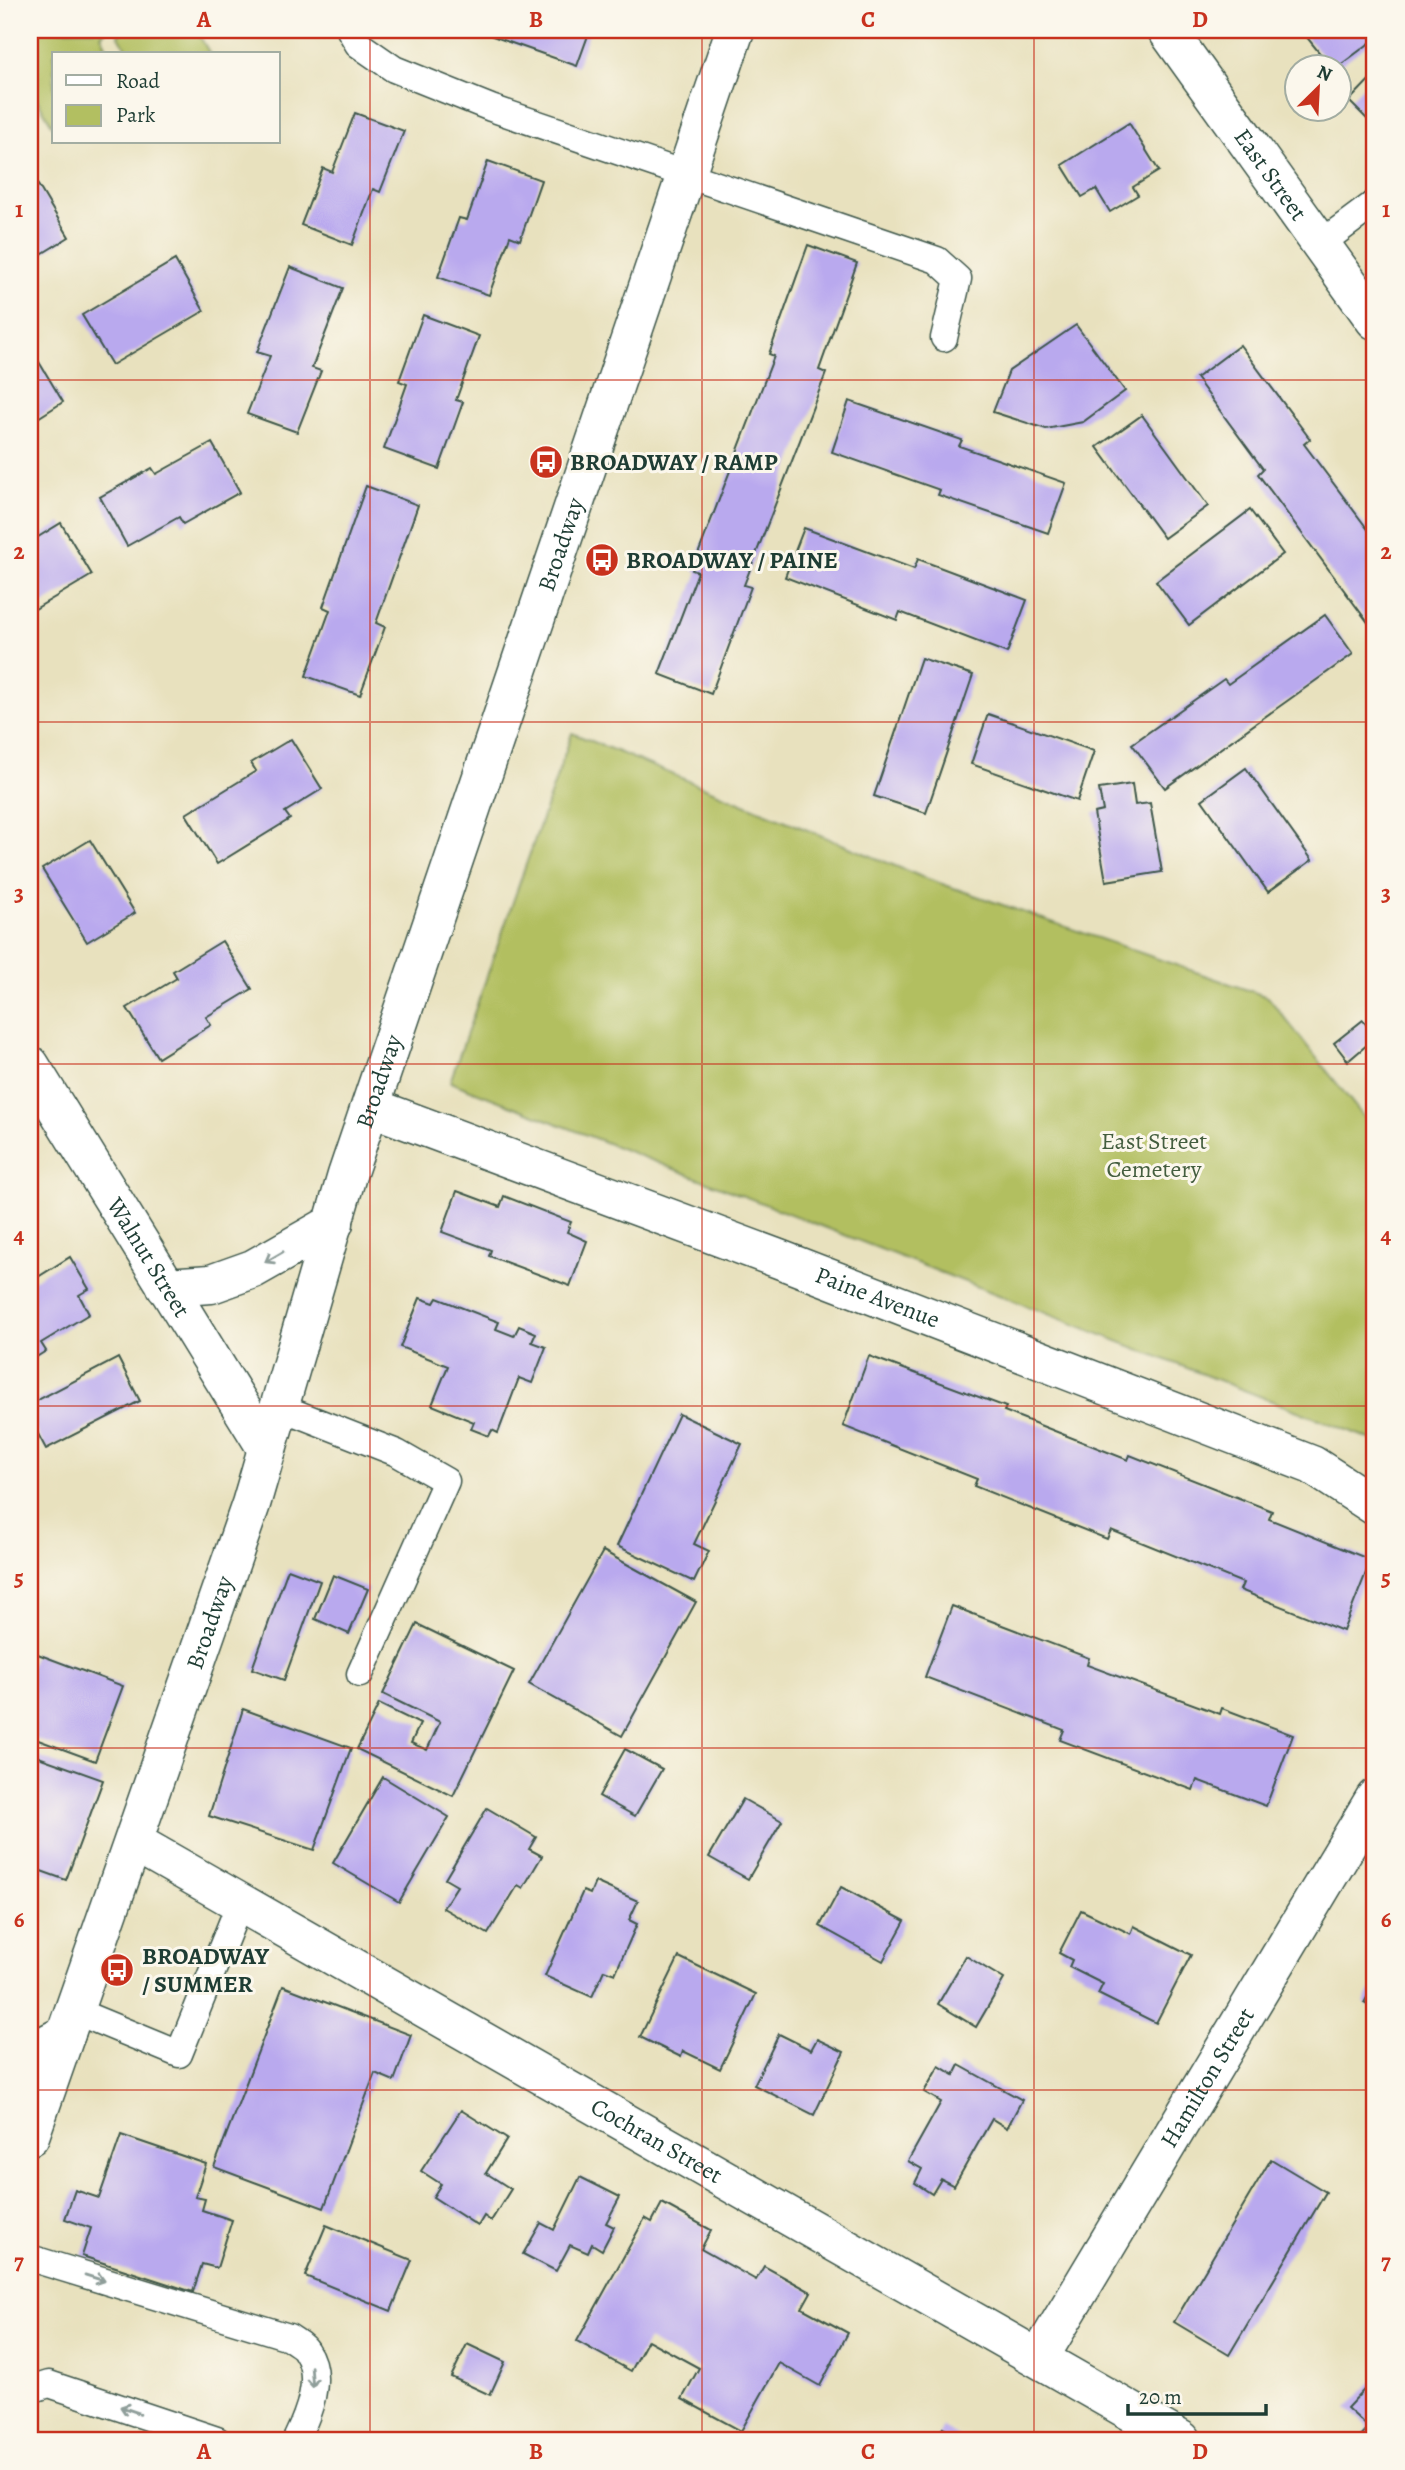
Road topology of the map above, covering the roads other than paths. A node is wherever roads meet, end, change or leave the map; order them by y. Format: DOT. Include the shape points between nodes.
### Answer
graph roads {
  1 [pos="350,30"];
  2 [pos="735,30"];
  3 [pos="1167,30"];
  4 [pos="686,173"];
  5 [pos="1375,203"];
  6 [pos="1320,244"];
  7 [pos="1375,320"];
  8 [pos="943,338"];
  9 [pos="30,1065"];
  10 [pos="371,1107"];
  11 [pos="334,1223"];
  12 [pos="166,1287"];
  13 [pos="279,1406"];
  14 [pos="267,1449"];
  15 [pos="1375,1506"];
  16 [pos="360,1674"];
  17 [pos="1375,1798"];
  18 [pos="134,1842"];
  19 [pos="240,1903"];
  20 [pos="71,2022"];
  21 [pos="30,2053"];
  22 [pos="30,2136"];
  23 [pos="30,2258"];
  24 [pos="1039,2358"];
  25 [pos="30,2390"];
  26 [pos="217,2440"];
  27 [pos="296,2440"];
  28 [pos="1181,2440"];
  1 -- 4 [label="lane" via="358,44 394,69 491,108"];
  2 -- 4 [label="street, Broadway"];
  3 -- 6 [label="street, East Street"];
  4 -- 8 [label="lane" via="937,260 958,279"];
  4 -- 10 [label="street, Broadway"];
  5 -- 6 [label="lane"];
  6 -- 7 [label="street, East Street"];
  9 -- 12 [label="street, Walnut Street"];
  10 -- 11 [label="street, Broadway"];
  10 -- 15 [label="street, Paine Avenue" via="1312,1465"];
  11 -- 12 [label="street, one-way" via="253,1269 211,1284"];
  11 -- 13 [label="street, Broadway"];
  12 -- 14 [label="street, Walnut Street"];
  13 -- 14 [label="street, Broadway"];
  13 -- 16 [label="lane" via="397,1453 446,1481"];
  14 -- 18 [label="street, Broadway"];
  17 -- 24 [label="street, Hamilton Street"];
  18 -- 19 [label="street, Cochran Street"];
  18 -- 20 [label="street, Broadway"];
  19 -- 20 [label="lane" via="179,2054"];
  19 -- 24 [label="street, Cochran Street"];
  20 -- 21 [label="street"];
  20 -- 22 [label="street, Broadway"];
  23 -- 27 [label="lane, one-way" via="289,2337 306,2350 314,2378 308,2416"];
  24 -- 28 [label="street, Cochran Street"];
  26 -- 25 [label="lane, one-way" via="50,2384"];
}
